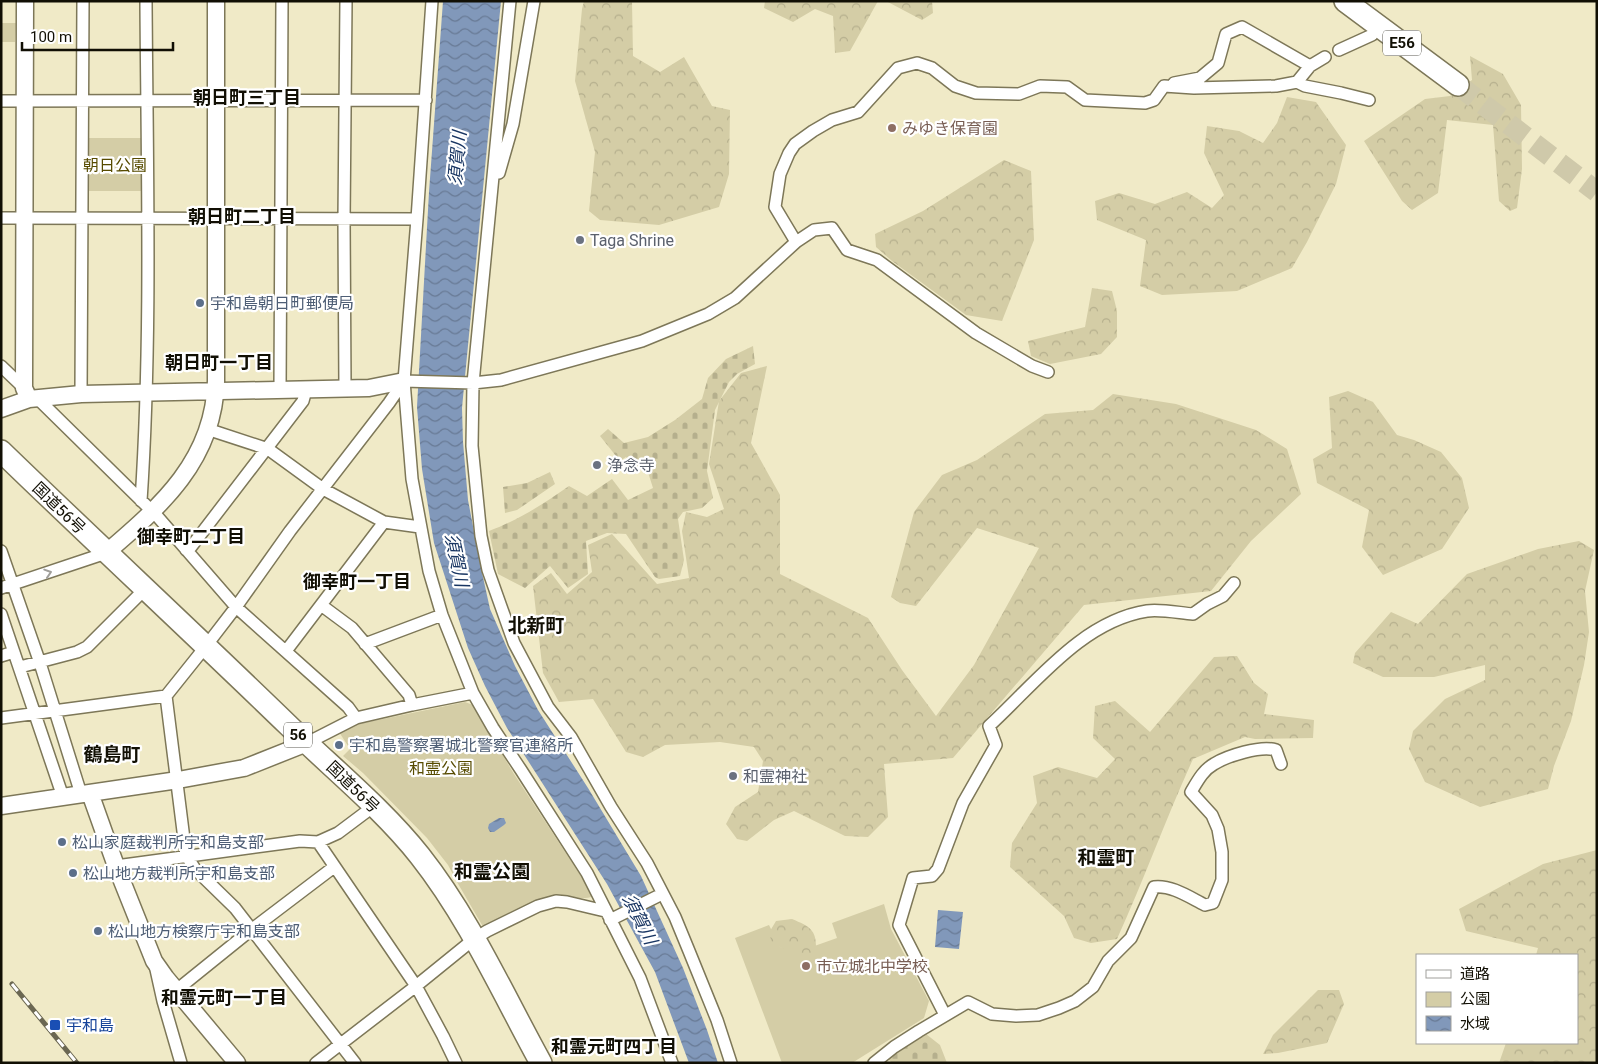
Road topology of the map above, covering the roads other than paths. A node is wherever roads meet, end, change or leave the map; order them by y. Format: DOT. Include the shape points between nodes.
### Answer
graph roads {
  1 [pos="25,1"];
  2 [pos="83,1"];
  3 [pos="146,1"];
  4 [pos="216,1"];
  5 [pos="282,1"];
  6 [pos="346,1"];
  7 [pos="432,1"];
  8 [pos="510,1"];
  9 [pos="534,1"];
  10 [pos="1345,1"];
  11 [pos="1372,35"];
  12 [pos="1339,50"];
  13 [pos="1325,57"];
  14 [pos="1310,66"];
  15 [pos="1296,82"];
  16 [pos="1458,85"];
  17 [pos="1164,86"];
  18 [pos="147,100"];
  19 [pos="216,100"];
  20 [pos="281,100"];
  21 [pos="345,100"];
  22 [pos="426,100"];
  23 [pos="1369,100"];
  24 [pos="1,101"];
  25 [pos="26,101"];
  26 [pos="82,101"];
  27 [pos="492,186"];
  28 [pos="1,218"];
  29 [pos="25,218"];
  30 [pos="82,218"];
  31 [pos="148,218"];
  32 [pos="216,219"];
  33 [pos="417,219"];
  34 [pos="281,220"];
  35 [pos="344,220"];
  36 [pos="796,242"];
  37 [pos="1,366"];
  38 [pos="1048,372"];
  39 [pos="408,381"];
  40 [pos="469,383"];
  41 [pos="345,388"];
  42 [pos="280,390"];
  43 [pos="306,390"];
  44 [pos="216,392"];
  45 [pos="81,394"];
  46 [pos="146,394"];
  47 [pos="30,395"];
  48 [pos="1,409"];
  49 [pos="207,429"];
  50 [pos="268,449"];
  51 [pos="1,451"];
  52 [pos="323,489"];
  53 [pos="147,507"];
  54 [pos="384,522"];
  55 [pos="420,527"];
  56 [pos="186,550"];
  57 [pos="1,551"];
  58 [pos="106,553"];
  59 [pos="1234,583"];
  60 [pos="13,584"];
  61 [pos="1,588"];
  62 [pos="144,590"];
  63 [pos="321,605"];
  64 [pos="236,607"];
  65 [pos="1,614"];
  66 [pos="442,614"];
  67 [pos="365,644"];
  68 [pos="206,646"];
  69 [pos="286,651"];
  70 [pos="14,652"];
  71 [pos="1,656"];
  72 [pos="40,663"];
  73 [pos="20,667"];
  74 [pos="473,693"];
  75 [pos="166,696"];
  76 [pos="412,705"];
  77 [pos="55,711"];
  78 [pos="35,714"];
  79 [pos="1,718"];
  80 [pos="356,718"];
  81 [pos="307,743"];
  82 [pos="1281,764"];
  83 [pos="178,780"];
  84 [pos="86,794"];
  85 [pos="63,797"];
  86 [pos="1,806"];
  87 [pos="374,806"];
  88 [pos="318,842"];
  89 [pos="186,855"];
  90 [pos="116,866"];
  91 [pos="334,866"];
  92 [pos="658,896"];
  93 [pos="611,915"];
  94 [pos="251,930"];
  95 [pos="474,939"];
  96 [pos="154,962"];
  97 [pos="416,986"];
  98 [pos="177,990"];
  99 [pos="162,1001"];
  100 [pos="946,1015"];
  101 [pos="340,1043"];
  102 [pos="878,1062"];
  103 [pos="181,1063"];
  104 [pos="237,1063"];
  105 [pos="316,1063"];
  106 [pos="355,1063"];
  107 [pos="456,1063"];
  108 [pos="541,1063"];
  109 [pos="672,1063"];
  110 [pos="731,1063"];
  1 -- 25 [label="street"];
  2 -- 26 [label="street"];
  3 -- 18 [label="street"];
  4 -- 19 [label="street"];
  5 -- 20 [label="street"];
  6 -- 21 [label="street"];
  7 -- 22 [label="street"];
  8 -- 27 [label="street"];
  9 -- 27 [label="street" via="513,124"];
  10 -- 16 [label="highway, E56"];
  11 -- 12 [label="street"];
  13 -- 14 [label="street"];
  14 -- 15 [label="street"];
  14 -- 17 [label="street" via="1242,27 1226,34 1218,63 1200,78"];
  15 -- 17 [label="street" via="1276,86"];
  15 -- 23 [label="street"];
  17 -- 36 [label="street" via="1154,100 1145,103 1085,100 1067,87 1040,86 1019,94 976,93 955,86 932,68 917,63 898,68 858,112 832,120 795,144 780,174 775,207"];
  18 -- 19 [label="street"];
  18 -- 26 [label="street"];
  18 -- 31 [label="street"];
  19 -- 20 [label="street"];
  19 -- 32 [label="street"];
  20 -- 21 [label="street"];
  20 -- 34 [label="street"];
  21 -- 22 [label="street"];
  21 -- 35 [label="street"];
  22 -- 33 [label="street"];
  24 -- 25 [label="street"];
  25 -- 26 [label="street"];
  25 -- 29 [label="street"];
  26 -- 30 [label="street"];
  27 -- 40 [label="street"];
  28 -- 29 [label="street"];
  29 -- 30 [label="street"];
  29 -- 47 [label="street"];
  30 -- 31 [label="street"];
  30 -- 45 [label="street"];
  31 -- 32 [label="street"];
  31 -- 46 [label="street"];
  32 -- 34 [label="street"];
  32 -- 44 [label="street"];
  33 -- 35 [label="street"];
  33 -- 39 [label="street"];
  34 -- 35 [label="street"];
  34 -- 42 [label="street"];
  35 -- 41 [label="street"];
  36 -- 38 [label="street" via="814,230 832,228 846,250 877,260 976,333"];
  36 -- 40 [label="street" via="735,298 708,314 642,341 501,380"];
  37 -- 47 [label="street"];
  39 -- 40 [label="street"];
  39 -- 41 [label="street" via="380,387"];
  39 -- 52 [label="street"];
  39 -- 55 [label="street" via="412,479"];
  40 -- 92 [label="street" via="481,536 488,570 514,643 548,707 571,737 647,863"];
  41 -- 43 [label="street"];
  42 -- 43 [label="street"];
  42 -- 44 [label="street"];
  43 -- 50 [label="street" via="303,401"];
  44 -- 46 [label="street"];
  44 -- 49 [label="street"];
  45 -- 46 [label="street"];
  45 -- 47 [label="street"];
  46 -- 53 [label="street"];
  47 -- 48 [label="street"];
  47 -- 53 [label="street"];
  49 -- 50 [label="street"];
  49 -- 53 [label="street" via="184,476"];
  50 -- 52 [label="street"];
  50 -- 56 [label="street"];
  51 -- 58 [label="highway, 国道56号 / 56"];
  52 -- 54 [label="street"];
  52 -- 64 [label="street"];
  53 -- 56 [label="street"];
  53 -- 58 [label="street"];
  54 -- 55 [label="street"];
  54 -- 63 [label="street"];
  55 -- 66 [label="street"];
  56 -- 64 [label="street"];
  57 -- 60 [label="street"];
  60 -- 58 [label="street, one-way"];
  58 -- 62 [label="highway, 国道56号 / 56"];
  59 -- 100 [label="street" via="1223,596 1193,614 1148,611 1118,620 1084,637 989,726 996,745 963,803 938,870 932,876 913,878 899,925"];
  60 -- 61 [label="street"];
  60 -- 72 [label="street"];
  62 -- 68 [label="highway, 国道56号 / 56"];
  62 -- 72 [label="street" via="87,647"];
  63 -- 67 [label="street" via="352,628"];
  63 -- 69 [label="street"];
  64 -- 68 [label="street"];
  64 -- 69 [label="street"];
  65 -- 70 [label="street"];
  66 -- 67 [label="street"];
  66 -- 74 [label="street"];
  67 -- 76 [label="street" via="409,695"];
  68 -- 75 [label="street"];
  68 -- 81 [label="highway, 国道56号 / 56"];
  69 -- 80 [label="street"];
  70 -- 71 [label="street"];
  70 -- 73 [label="street"];
  72 -- 73 [label="street"];
  72 -- 77 [label="street"];
  73 -- 78 [label="street"];
  74 -- 76 [label="street"];
  74 -- 93 [label="street"];
  75 -- 77 [label="street"];
  75 -- 83 [label="street"];
  76 -- 80 [label="street"];
  77 -- 78 [label="street"];
  77 -- 84 [label="street"];
  78 -- 79 [label="street"];
  78 -- 85 [label="street"];
  80 -- 81 [label="street"];
  81 -- 83 [label="street" via="244,768"];
  81 -- 87 [label="highway, 国道56号 / 56"];
  82 -- 100 [label="street" via="1276,750 1250,750 1213,764 1190,792 1212,815 1218,829 1222,880 1213,903 1206,905 1162,886 1154,887 1131,938 1108,961 1093,987 1075,1001 1038,1015 1016,1016 992,1014 968,1002"];
  83 -- 84 [label="street"];
  83 -- 89 [label="street"];
  84 -- 85 [label="street"];
  84 -- 90 [label="street"];
  85 -- 86 [label="street"];
  87 -- 88 [label="street" via="338,833"];
  87 -- 95 [label="highway, 国道56号 / 56" via="419,854"];
  88 -- 89 [label="street" via="300,841"];
  88 -- 91 [label="street"];
  89 -- 90 [label="street"];
  89 -- 94 [label="street"];
  90 -- 96 [label="street"];
  91 -- 94 [label="street"];
  91 -- 97 [label="street"];
  92 -- 93 [label="street"];
  92 -- 110 [label="street" via="674,918 689,951"];
  93 -- 95 [label="street" via="556,901 538,906"];
  93 -- 109 [label="street" via="640,978"];
  94 -- 98 [label="street"];
  94 -- 101 [label="street"];
  95 -- 97 [label="street"];
  95 -- 108 [label="highway, 国道56号 / 56"];
  96 -- 98 [label="street"];
  96 -- 99 [label="street"];
  97 -- 101 [label="street"];
  97 -- 107 [label="street"];
  98 -- 99 [label="street"];
  98 -- 104 [label="street"];
  99 -- 103 [label="street"];
  100 -- 102 [label="street" via="894,1047"];
  101 -- 105 [label="street"];
  101 -- 106 [label="street"];
}
